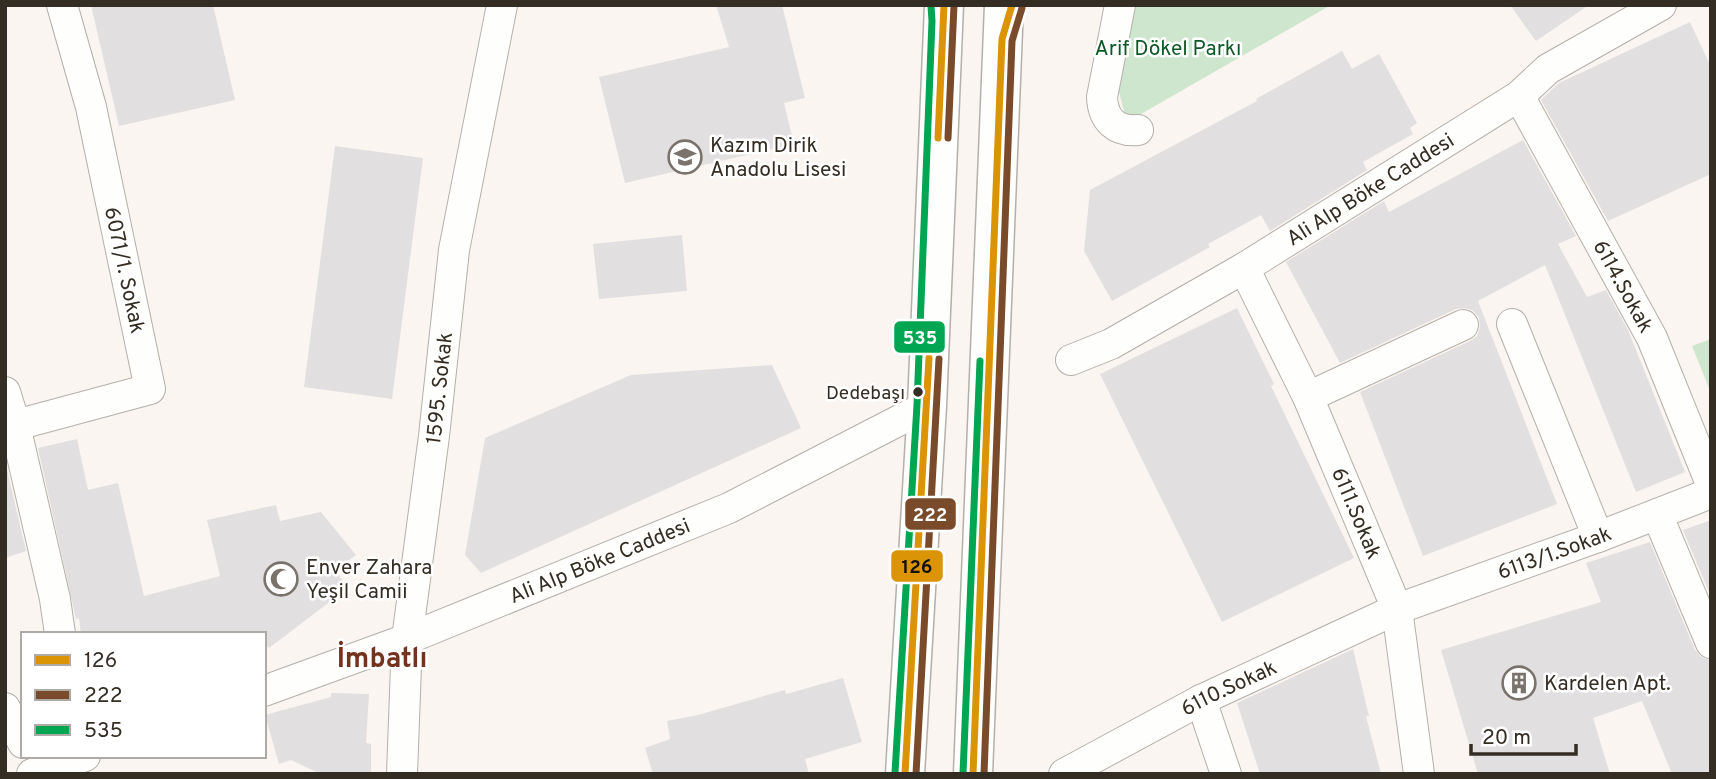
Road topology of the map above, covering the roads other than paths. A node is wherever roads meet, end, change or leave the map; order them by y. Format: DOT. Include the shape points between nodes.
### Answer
graph roads {
  1 [pos="62,5"];
  2 [pos="502,5"];
  3 [pos="1120,5"];
  4 [pos="1661,5"];
  5 [pos="943,11"];
  6 [pos="1006,17"];
  7 [pos="1519,96"];
  8 [pos="1138,130"];
  9 [pos="1244,268"];
  10 [pos="1512,324"];
  11 [pos="1464,325"];
  12 [pos="1071,360"];
  13 [pos="5,392"];
  14 [pos="1308,397"];
  15 [pos="927,406"];
  16 [pos="10,427"];
  17 [pos="1711,484"];
  18 [pos="1711,492"];
  19 [pos="1657,514"];
  20 [pos="1598,537"];
  21 [pos="1397,609"];
  22 [pos="61,632"];
  23 [pos="407,639"];
  24 [pos="1710,639"];
  25 [pos="266,690"];
  26 [pos="1201,700"];
  27 [pos="5,708"];
  28 [pos="21,739"];
  29 [pos="75,758"];
  30 [pos="32,767"];
  31 [pos="402,774"];
  32 [pos="905,774"];
  33 [pos="973,774"];
  34 [pos="1065,774"];
  35 [pos="1226,774"];
  36 [pos="1419,774"];
  1 -- 16 [label="street, 6071/1. Sokak" via="91,107 150,389"];
  2 -- 23 [label="street, 1595. Sokak" via="454,250"];
  3 -- 8 [label="street" via="1102,109 1117,127"];
  4 -- 7 [label="street, Ali Alp Böke Caddesi" via="1548,69"];
  5 -- 15 [label="highway"];
  6 -- 33 [label="highway"];
  7 -- 9 [label="street, Ali Alp Böke Caddesi"];
  7 -- 17 [label="street, 6114.Sokak" via="1652,338"];
  9 -- 12 [label="street, Ali Alp Böke Caddesi" via="1111,344"];
  9 -- 14 [label="street, 6111.Sokak"];
  10 -- 20 [label="street"];
  11 -- 14 [label="street"];
  13 -- 16 [label="street"];
  14 -- 21 [label="street, 6111.Sokak"];
  15 -- 23 [label="street, Ali Alp Böke Caddesi" via="729,508"];
  15 -- 32 [label="highway"];
  16 -- 22 [label="street"];
  18 -- 19 [label="street, 6113/1.Sokak"];
  19 -- 20 [label="street, 6113/1.Sokak"];
  19 -- 24 [label="street"];
  20 -- 21 [label="street, 6113/1.Sokak"];
  21 -- 26 [label="street, 6110.Sokak"];
  21 -- 36 [label="street, 6111.Sokak"];
  23 -- 25 [label="street, Ali Alp Böke Caddesi"];
  23 -- 31 [label="street, 1595. Sokak"];
  26 -- 34 [label="street, 6110.Sokak"];
  26 -- 35 [label="street"];
  27 -- 28 [label="street"];
  29 -- 30 [label="street"];
}
